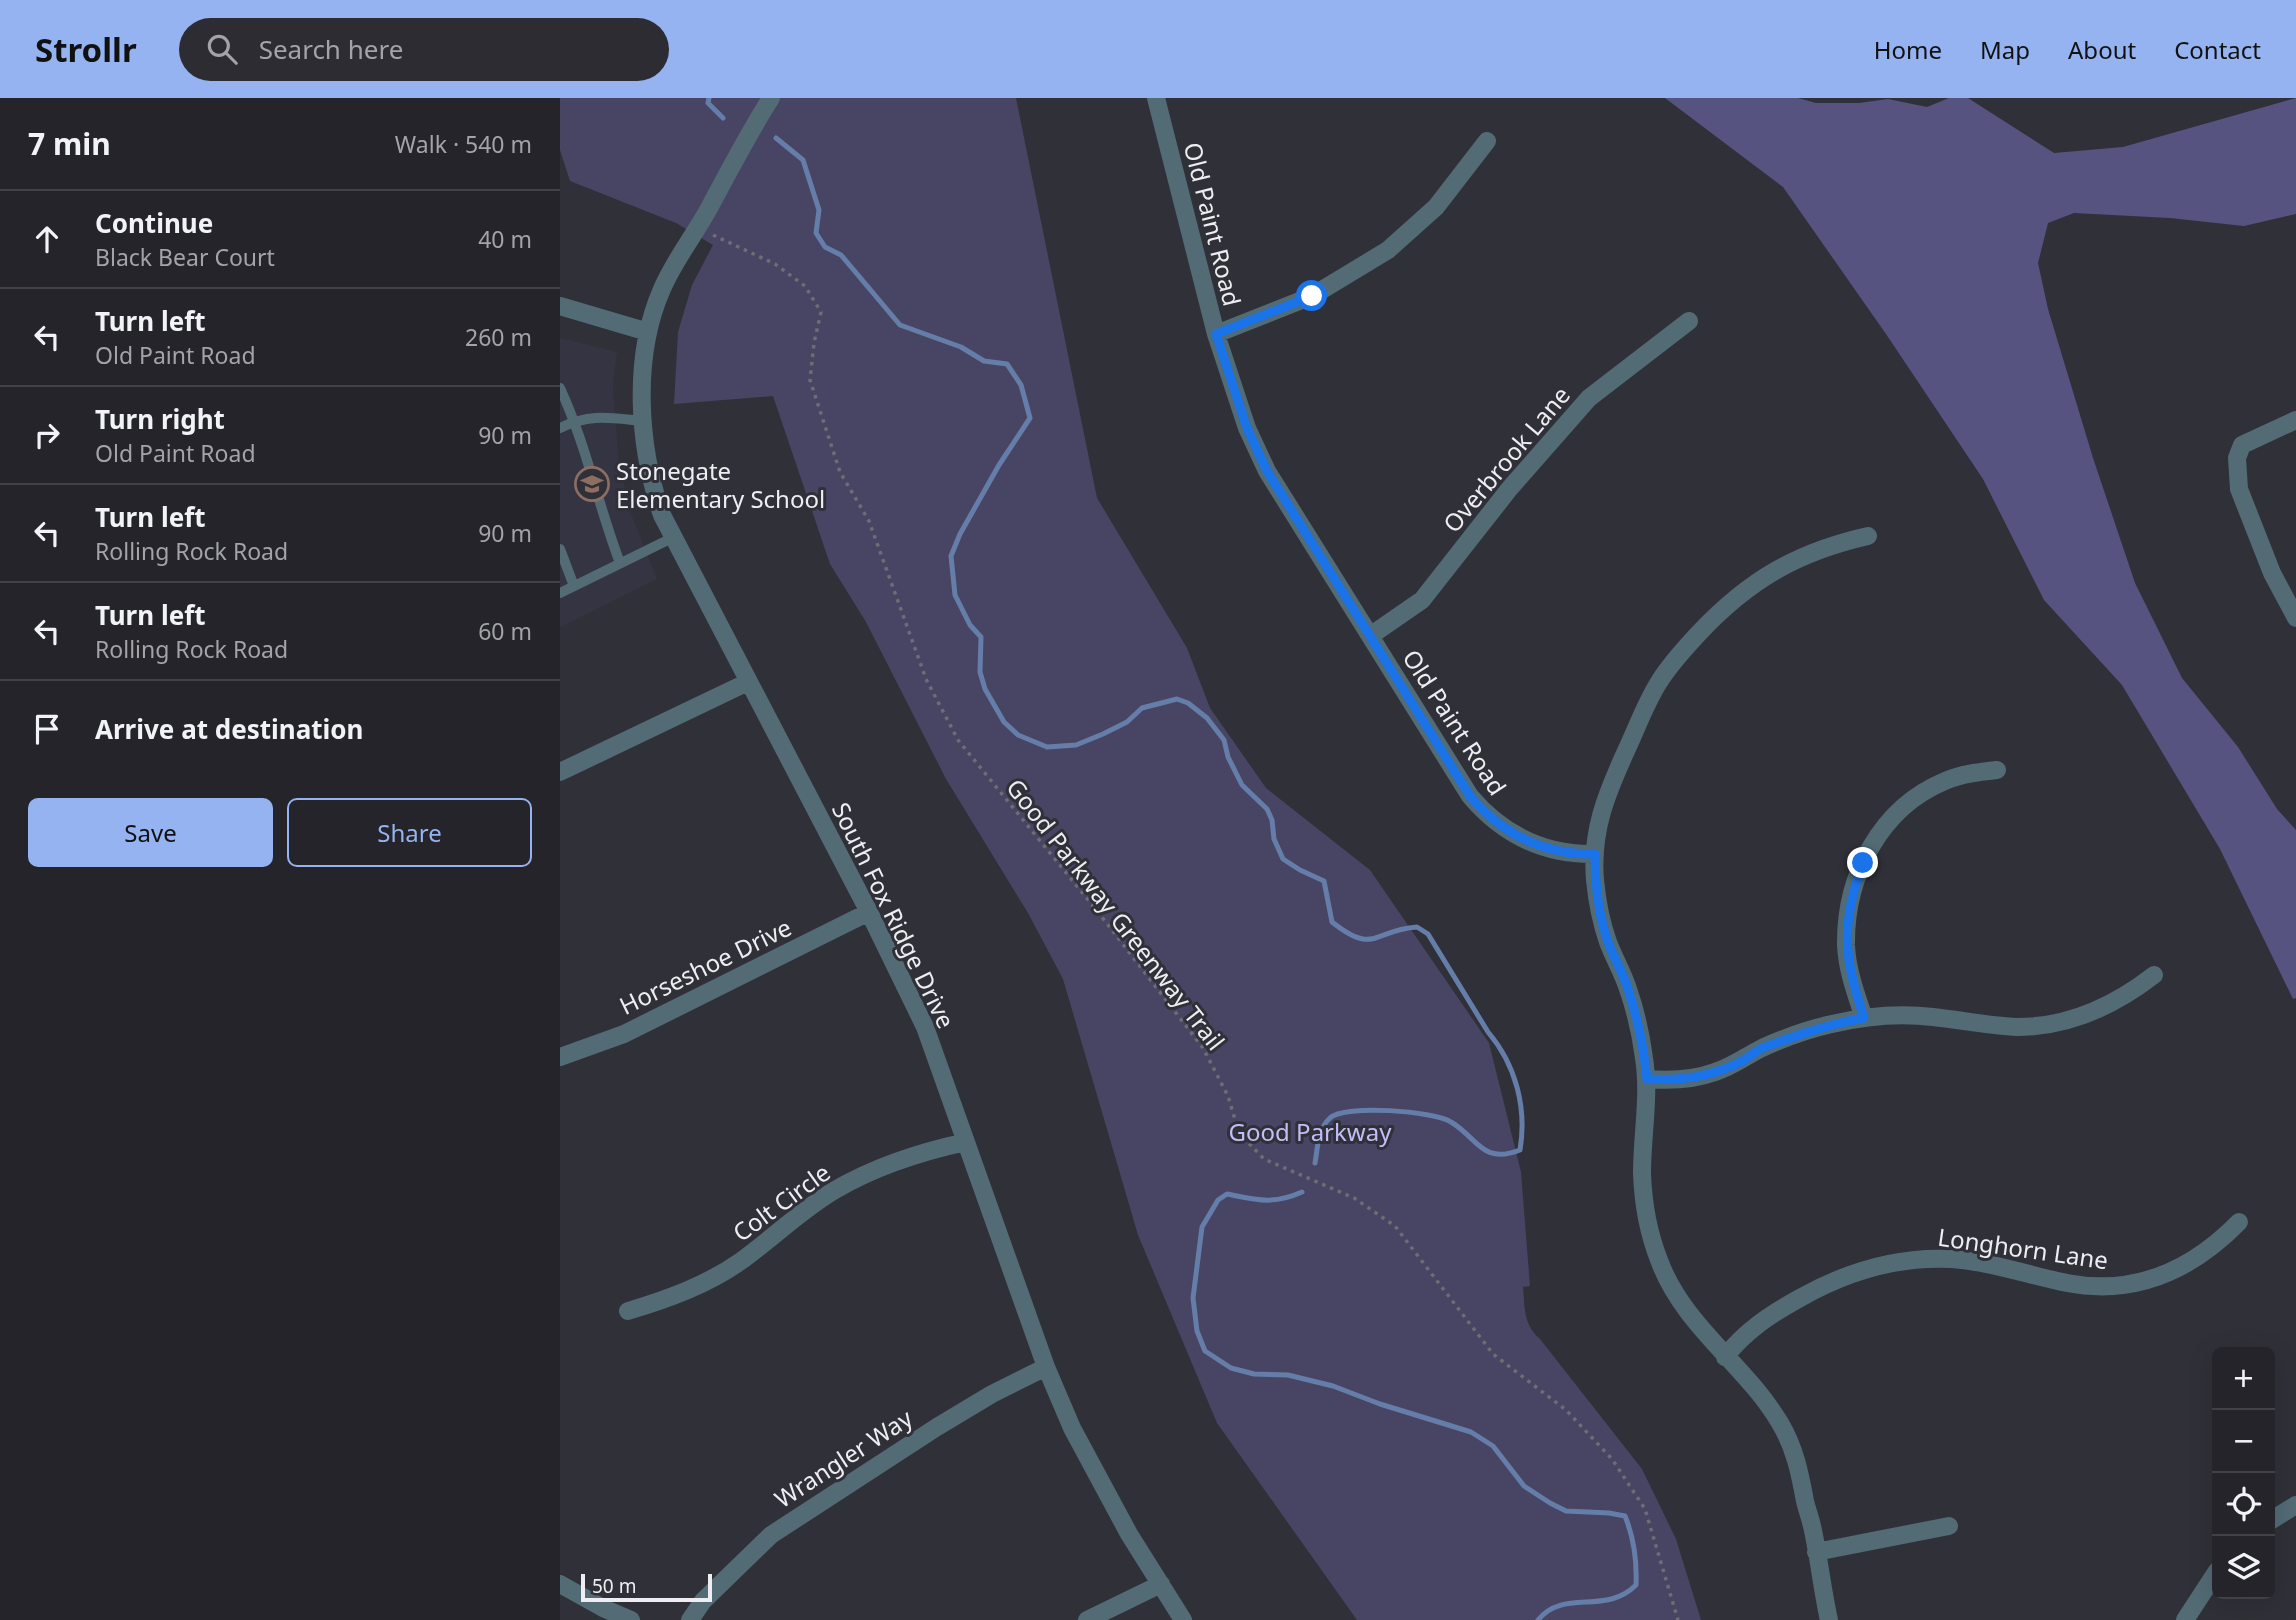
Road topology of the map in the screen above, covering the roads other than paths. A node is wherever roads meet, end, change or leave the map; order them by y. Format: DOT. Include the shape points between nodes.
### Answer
graph roads {
  1 [pos="771,98"];
  2 [pos="1156,98"];
  3 [pos="1487,141"];
  4 [pos="560,306"];
  5 [pos="1689,321"];
  6 [pos="649,332"];
  7 [pos="1216,334"];
  8 [pos="560,388"];
  9 [pos="2296,420"];
  10 [pos="575,421"];
  11 [pos="642,421"];
  12 [pos="560,428"];
  13 [pos="1868,536"];
  14 [pos="674,537"];
  15 [pos="560,549"];
  16 [pos="620,563"];
  17 [pos="574,586"];
  18 [pos="560,593"];
  19 [pos="2296,618"];
  20 [pos="1370,636"];
  21 [pos="748,682"];
  22 [pos="1997,770"];
  23 [pos="560,772"];
  24 [pos="1595,854"];
  25 [pos="869,912"];
  26 [pos="2154,975"];
  27 [pos="1864,1018"];
  28 [pos="560,1057"];
  29 [pos="1647,1079"];
  30 [pos="966,1142"];
  31 [pos="2239,1222"];
  32 [pos="628,1311"];
  33 [pos="1725,1357"];
  34 [pos="1046,1367"];
  35 [pos="2296,1504"];
  36 [pos="2275,1518"];
  37 [pos="1949,1526"];
  38 [pos="1816,1552"];
  39 [pos="2212,1577"];
  40 [pos="560,1584"];
  41 [pos="1161,1584"];
  42 [pos="631,1620"];
  43 [pos="690,1620"];
  44 [pos="1087,1620"];
  45 [pos="1183,1620"];
  46 [pos="1829,1620"];
  47 [pos="2185,1620"];
  1 -- 6 [label="street, South Fox Ridge Drive" via="676,260"];
  2 -- 7 [label="street, Old Paint Road"];
  3 -- 7 [label="street" via="1436,207 1388,250 1312,296"];
  4 -- 6 [label="street"];
  5 -- 20 [label="street, Overbrook Lane" via="1589,398 1510,488 1422,600"];
  6 -- 11 [label="street, South Fox Ridge Drive"];
  7 -- 20 [label="street, Old Paint Road" via="1247,428 1267,471"];
  8 -- 10 [label="lane"];
  9 -- 19 [label="street" via="2242,444 2237,458 2239,489 2272,573"];
  10 -- 11 [label="lane" via="597,416"];
  10 -- 12 [label="lane"];
  10 -- 16 [label="lane"];
  11 -- 14 [label="street, South Fox Ridge Drive" via="651,483"];
  13 -- 24 [label="street" via="1780,566 1718,613 1681,652 1646,706 1611,780"];
  14 -- 16 [label="lane"];
  14 -- 21 [label="street, South Fox Ridge Drive"];
  15 -- 17 [label="lane"];
  16 -- 17 [label="lane"];
  17 -- 18 [label="lane"];
  20 -- 24 [label="street, Old Paint Road" via="1485,813 1526,842 1577,855"];
  21 -- 23 [label="street"];
  21 -- 25 [label="street, South Fox Ridge Drive"];
  22 -- 27 [label="street" via="1959,776 1923,791 1887,822 1868,853 1853,890 1846,947"];
  24 -- 29 [label="street" via="1599,912 1639,1026"];
  25 -- 28 [label="street, Horseshoe Drive" via="624,1034"];
  25 -- 30 [label="street, South Fox Ridge Drive" via="925,1027"];
  26 -- 27 [label="street" via="2109,1005 2048,1024 2019,1027 1920,1016"];
  27 -- 29 [label="street" via="1796,1035 1714,1073 1688,1079"];
  29 -- 33 [label="street" via="1642,1170 1650,1235 1674,1293"];
  30 -- 32 [label="street, Colt Circle" via="868,1172 813,1204 747,1257 705,1282"];
  30 -- 34 [label="street, South Fox Ridge Drive"];
  31 -- 33 [label="street, Longhorn Lane" via="2200,1257 2149,1280 2124,1285 2068,1283 1950,1259 1913,1260 1850,1273 1766,1317"];
  33 -- 38 [label="street" via="1765,1399 1782,1427 1804,1486"];
  34 -- 41 [label="street, South Fox Ridge Drive" via="1099,1482"];
  34 -- 43 [label="street, Wrangler Way" via="937,1427 771,1535 703,1601"];
  35 -- 36 [label="street"];
  37 -- 38 [label="street"];
  38 -- 46 [label="street"];
  39 -- 47 [label="street"];
  40 -- 42 [label="street"];
  41 -- 44 [label="street"];
  41 -- 45 [label="street, South Fox Ridge Drive"];
}
